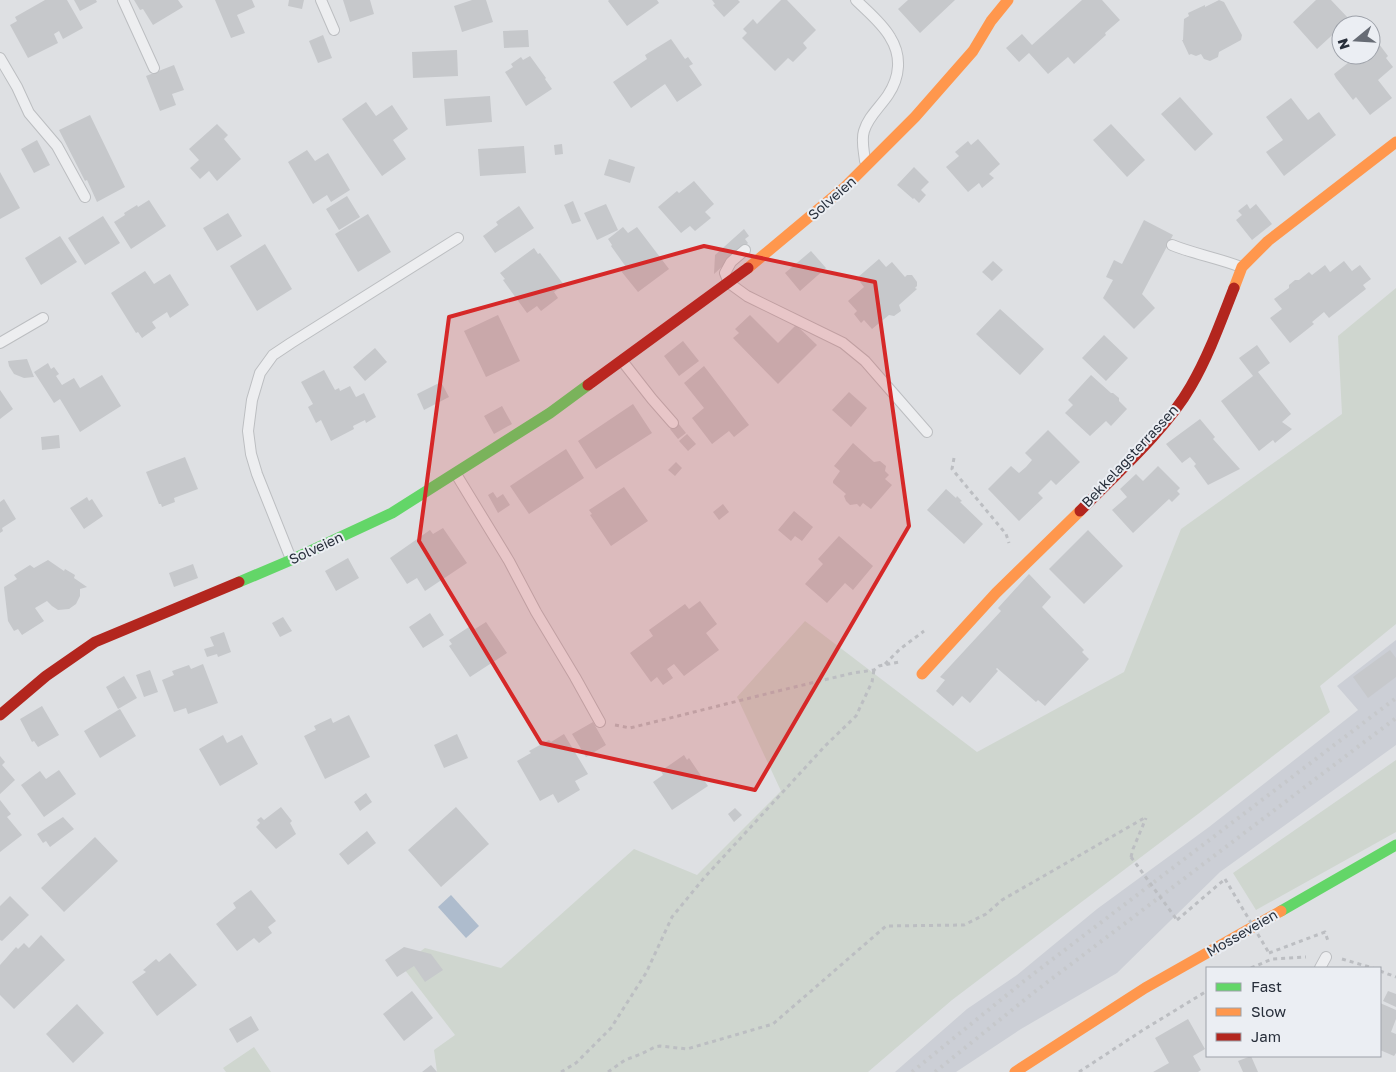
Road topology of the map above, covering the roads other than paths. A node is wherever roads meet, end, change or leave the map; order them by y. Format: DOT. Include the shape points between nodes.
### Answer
graph roads {
  1 [pos="123,0"];
  2 [pos="321,0"];
  3 [pos="856,0"];
  4 [pos="1008,0"];
  5 [pos="334,30"];
  6 [pos="0,58"];
  7 [pos="154,68"];
  8 [pos="1396,142"];
  9 [pos="866,167"];
  10 [pos="86,197"];
  11 [pos="458,238"];
  12 [pos="1172,245"];
  13 [pos="744,250"];
  14 [pos="1242,267"];
  15 [pos="729,283"];
  16 [pos="43,318"];
  17 [pos="0,343"];
  18 [pos="622,361"];
  19 [pos="673,423"];
  20 [pos="927,432"];
  21 [pos="456,474"];
  22 [pos="291,560"];
  23 [pos="922,674"];
  24 [pos="0,715"];
  25 [pos="600,722"];
  26 [pos="1396,845"];
  27 [pos="1326,957"];
  28 [pos="1321,967"];
  29 [pos="1015,1072"];
  1 -- 7 [label="lane"];
  2 -- 5 [label="lane"];
  3 -- 9 [label="lane" via="891,38 898,60 894,85 864,131"];
  4 -- 9 [label="main road, Solveien" via="991,20 974,51"];
  6 -- 10 [label="lane" via="29,113 57,146"];
  8 -- 14 [label="main road, Bekkelagsterrassen" via="1268,241"];
  9 -- 15 [label="main road, Solveien"];
  11 -- 22 [label="lane" via="285,347 269,359 260,374 249,418 251,454"];
  12 -- 14 [label="lane"];
  13 -- 15 [label="lane" via="724,273"];
  14 -- 23 [label="main road, Bekkelagsterrassen" via="1207,355 1173,413 996,593"];
  15 -- 18 [label="main road, Solveien"];
  15 -- 20 [label="lane" via="747,296 843,343 864,361"];
  16 -- 17 [label="lane"];
  18 -- 19 [label="lane"];
  18 -- 21 [label="main road, Solveien" via="550,414"];
  21 -- 22 [label="main road, Solveien" via="392,513"];
  21 -- 25 [label="lane"];
  22 -- 24 [label="main road, Solveien" via="95,642 33,685"];
  26 -- 29 [label="main road, Mosseveien" via="1145,988"];
  27 -- 28 [label="lane"];
}
